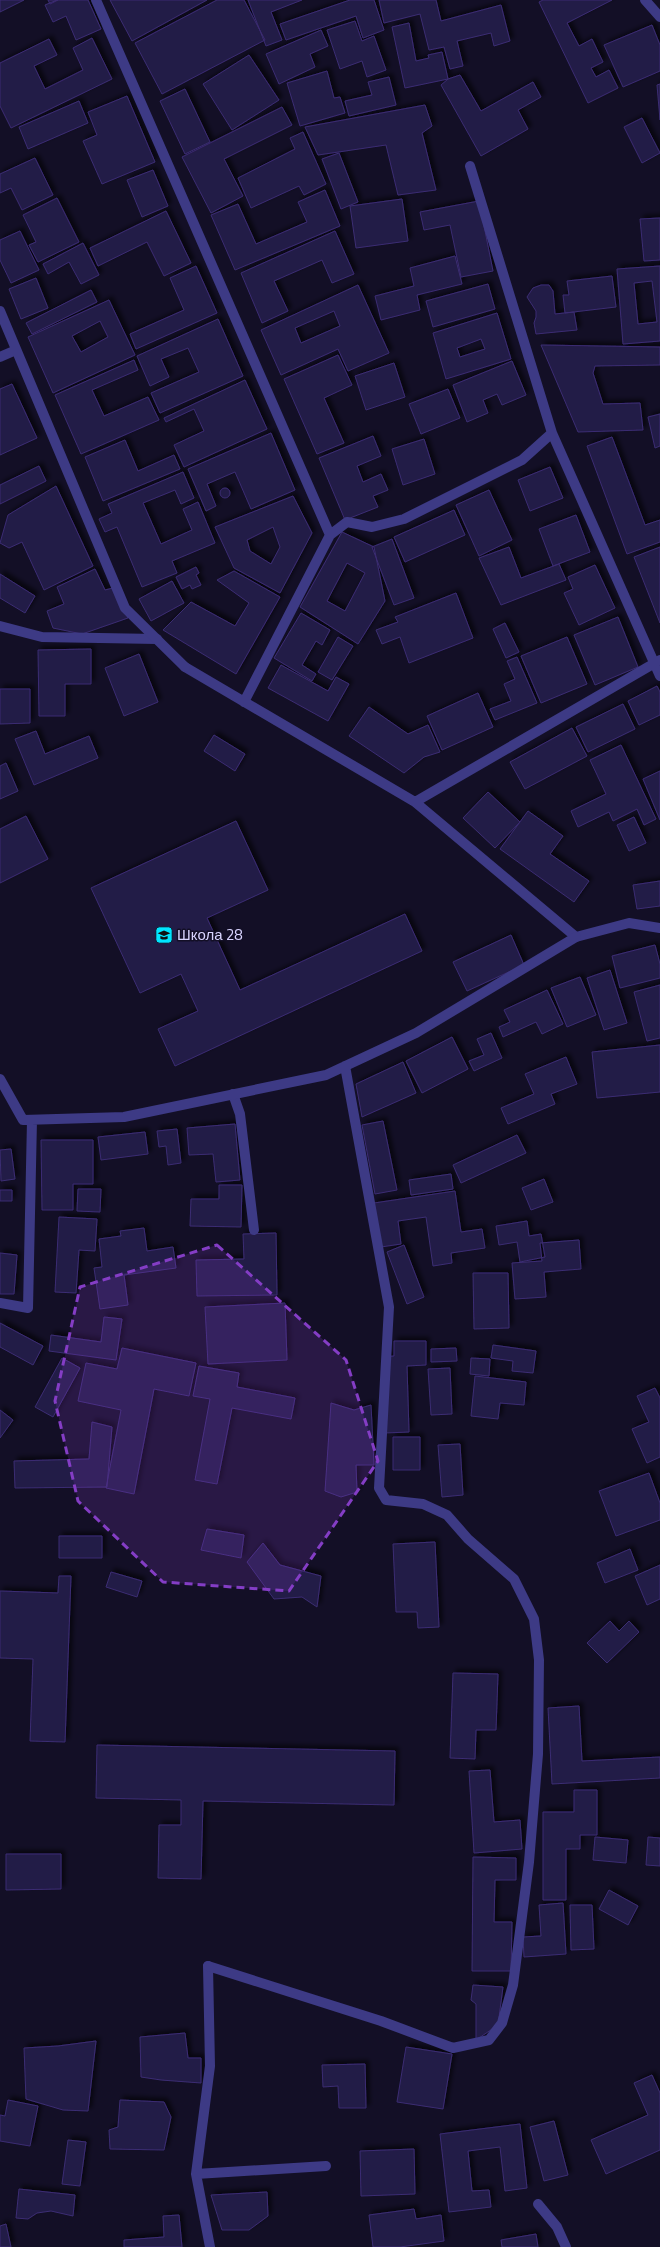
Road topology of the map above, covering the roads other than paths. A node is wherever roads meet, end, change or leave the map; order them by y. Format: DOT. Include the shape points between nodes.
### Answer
graph roads {
  1 [pos="96,0"];
  2 [pos="645,0"];
  3 [pos="660,17"];
  4 [pos="470,166"];
  5 [pos="0,311"];
  6 [pos="16,350"];
  7 [pos="0,358"];
  8 [pos="552,433"];
  9 [pos="330,535"];
  10 [pos="0,626"];
  11 [pos="157,639"];
  12 [pos="657,661"];
  13 [pos="660,676"];
  14 [pos="244,702"];
  15 [pos="415,802"];
  16 [pos="660,928"];
  17 [pos="576,937"];
  18 [pos="345,1066"];
  19 [pos="0,1079"];
  20 [pos="233,1094"];
  21 [pos="32,1120"];
  22 [pos="254,1230"];
  23 [pos="0,1303"];
  24 [pos="326,2166"];
  25 [pos="196,2174"];
  26 [pos="538,2204"];
  27 [pos="210,2247"];
  28 [pos="566,2247"];
  1 -- 9 [label="street"];
  2 -- 3 [label="street"];
  4 -- 8 [label="street"];
  5 -- 6 [label="street"];
  6 -- 7 [label="street"];
  6 -- 11 [label="street" via="124,608"];
  8 -- 9 [label="street" via="522,460 404,519 372,527 347,522"];
  8 -- 12 [label="street"];
  9 -- 14 [label="street"];
  10 -- 11 [label="street" via="42,637"];
  11 -- 14 [label="street" via="185,667"];
  12 -- 13 [label="street"];
  12 -- 15 [label="street"];
  14 -- 15 [label="street"];
  15 -- 17 [label="street"];
  16 -- 17 [label="street" via="629,924"];
  17 -- 18 [label="street" via="416,1033"];
  18 -- 20 [label="street" via="326,1075"];
  18 -- 25 [label="street" via="390,1307 379,1488 386,1500 423,1504 447,1515 468,1539 514,1579 534,1619 539,1660 538,1754 529,1862 513,1986 502,2023 489,2040 453,2048 381,2021 208,1966 210,2066"];
  19 -- 21 [label="street" via="23,1120"];
  20 -- 21 [label="street" via="124,1117"];
  20 -- 22 [label="street" via="240,1114"];
  21 -- 23 [label="street" via="28,1308"];
  24 -- 25 [label="street"];
  25 -- 27 [label="street"];
  26 -- 28 [label="street" via="556,2227"];
}
